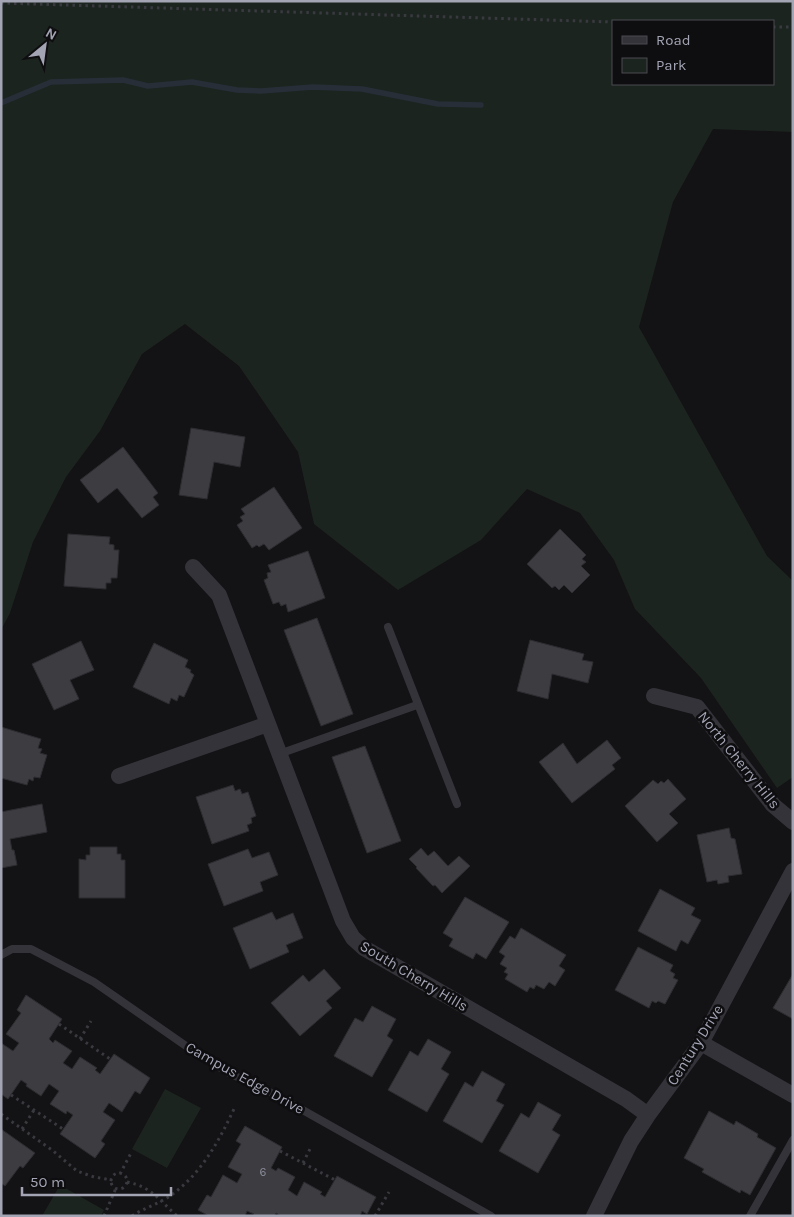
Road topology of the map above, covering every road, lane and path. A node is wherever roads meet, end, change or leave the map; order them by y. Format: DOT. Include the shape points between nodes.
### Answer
graph roads {
  1 [pos="1,3"];
  2 [pos="612,22"];
  3 [pos="774,27"];
  4 [pos="793,27"];
  5 [pos="193,567"];
  6 [pos="388,627"];
  7 [pos="654,696"];
  8 [pos="417,705"];
  9 [pos="268,724"];
  10 [pos="279,754"];
  11 [pos="119,776"];
  12 [pos="457,804"];
  13 [pos="793,822"];
  14 [pos="793,871"];
  15 [pos="1,955"];
  16 [pos="91,1021"];
  17 [pos="59,1024"];
  18 [pos="80,1039"];
  19 [pos="701,1043"];
  20 [pos="110,1058"];
  21 [pos="11,1095"];
  22 [pos="793,1095"];
  23 [pos="34,1110"];
  24 [pos="234,1110"];
  25 [pos="1,1114"];
  26 [pos="648,1115"];
  27 [pos="22,1129"];
  28 [pos="63,1129"];
  29 [pos="793,1140"];
  30 [pos="312,1147"];
  31 [pos="280,1151"];
  32 [pos="131,1153"];
  33 [pos="303,1163"];
  34 [pos="120,1174"];
  35 [pos="112,1180"];
  36 [pos="335,1180"];
  37 [pos="127,1182"];
  38 [pos="116,1188"];
  39 [pos="389,1192"];
  40 [pos="162,1200"];
  41 [pos="104,1216"];
  42 [pos="132,1216"];
  43 [pos="177,1216"];
  44 [pos="375,1216"];
  45 [pos="492,1216"];
  46 [pos="594,1216"];
  47 [pos="750,1216"];
  1 -- 2 [label="path"];
  3 -- 4 [label="path"];
  5 -- 9 [label="street, South Cherry Hills" via="219,595"];
  6 -- 8 [label="lane"];
  7 -- 13 [label="street, North Cherry Hills" via="697,707 773,805"];
  8 -- 10 [label="lane"];
  8 -- 12 [label="lane"];
  9 -- 10 [label="street, South Cherry Hills"];
  9 -- 11 [label="street"];
  10 -- 26 [label="street, South Cherry Hills" via="343,921 353,938 364,948 626,1099"];
  14 -- 19 [label="street, Century Drive"];
  15 -- 45 [label="lane, Campus Edge Drive" via="12,949 31,948 94,982 231,1074 276,1095"];
  16 -- 18 [label="path"];
  17 -- 18 [label="path"];
  18 -- 20 [label="path"];
  19 -- 22 [label="street"];
  19 -- 26 [label="street, Century Drive"];
  21 -- 23 [label="path"];
  23 -- 27 [label="path"];
  23 -- 28 [label="path"];
  24 -- 40 [label="path" via="202,1165"];
  25 -- 27 [label="path"];
  26 -- 46 [label="street, Century Drive" via="631,1141"];
  27 -- 35 [label="path" via="77,1171"];
  29 -- 47 [label="lane"];
  30 -- 33 [label="path"];
  31 -- 33 [label="path"];
  32 -- 34 [label="path"];
  33 -- 36 [label="path"];
  34 -- 35 [label="path" via="114,1175"];
  34 -- 37 [label="path" via="126,1177"];
  35 -- 38 [label="path"];
  37 -- 38 [label="path" via="123,1188"];
  37 -- 40 [label="path" via="148,1189"];
  38 -- 41 [label="path"];
  39 -- 44 [label="path"];
  40 -- 42 [label="path"];
  40 -- 43 [label="path"];
}
